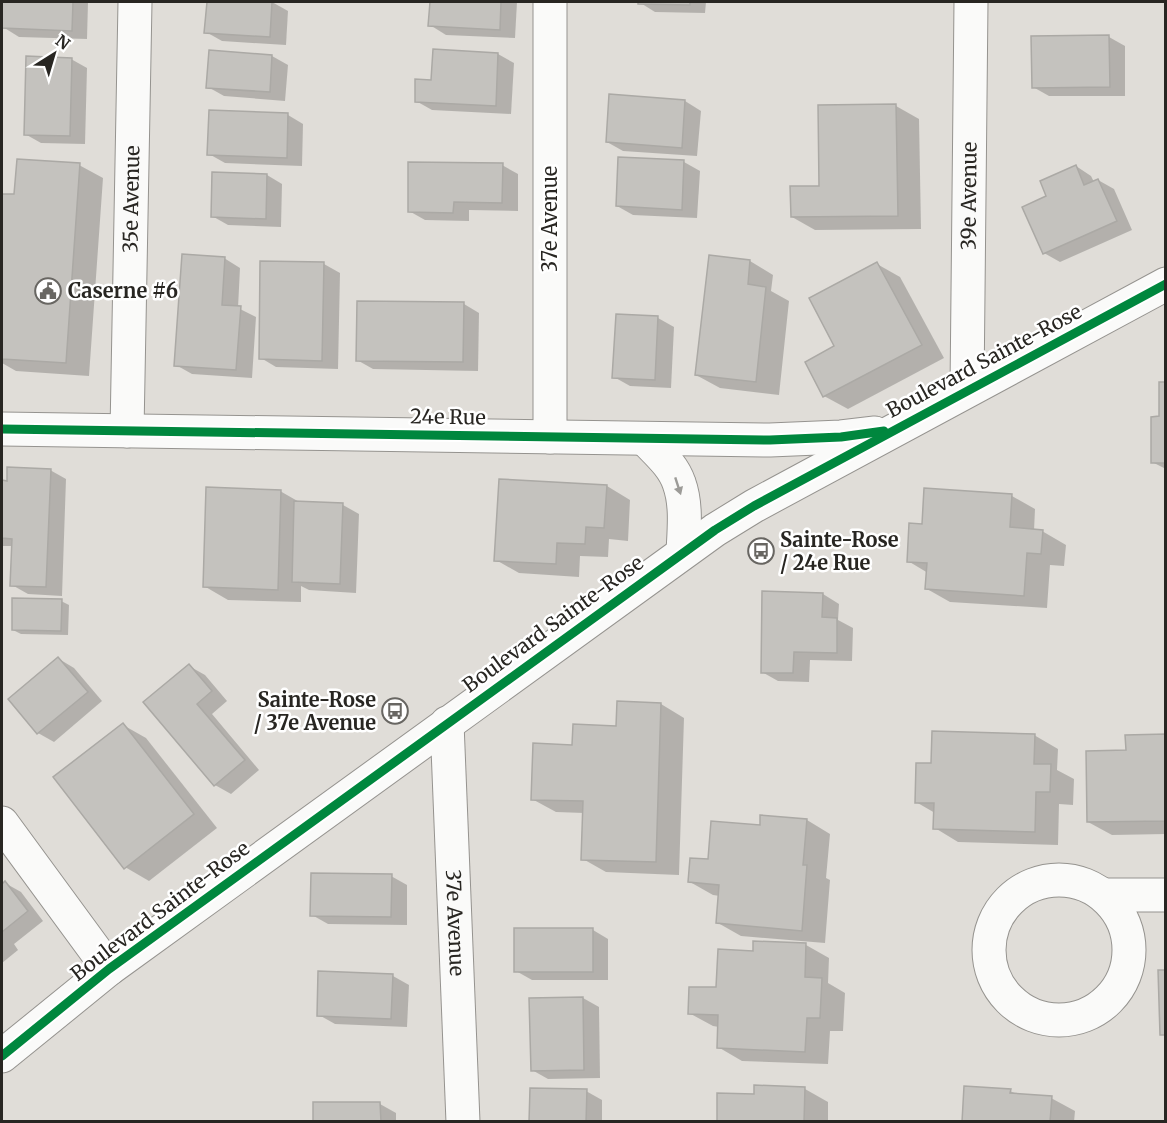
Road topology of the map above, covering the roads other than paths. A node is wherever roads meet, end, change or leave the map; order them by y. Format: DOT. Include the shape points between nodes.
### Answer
graph roads {
  1 [pos="135,2"];
  2 [pos="550,2"];
  3 [pos="971,2"];
  4 [pos="1166,284"];
  5 [pos="968,390"];
  6 [pos="2,429"];
  7 [pos="893,430"];
  8 [pos="127,431"];
  9 [pos="550,437"];
  10 [pos="645,439"];
  11 [pos="683,552"];
  12 [pos="447,723"];
  13 [pos="2,823"];
  14 [pos="1166,895"];
  15 [pos="1104,896"];
  16 [pos="108,969"];
  17 [pos="2,1056"];
  18 [pos="463,1122"];
  1 -- 8 [label="street, 35e Avenue"];
  2 -- 9 [label="street, 37e Avenue"];
  3 -- 5 [label="street, 39e Avenue"];
  4 -- 5 [label="street, Boulevard Sainte-Rose"];
  5 -- 7 [label="street, Boulevard Sainte-Rose"];
  6 -- 8 [label="street, 24e Rue"];
  7 -- 10 [label="street, 24e Rue" via="770,440"];
  7 -- 11 [label="street, Boulevard Sainte-Rose" via="754,506"];
  8 -- 9 [label="street, 24e Rue"];
  9 -- 10 [label="street, 24e Rue"];
  10 -- 11 [label="street, one-way" via="668,463 679,483 685,514"];
  11 -- 12 [label="street, Boulevard Sainte-Rose"];
  12 -- 16 [label="street, Boulevard Sainte-Rose"];
  12 -- 18 [label="street, 37e Avenue"];
  13 -- 16 [label="street"];
  14 -- 15 [label="street"];
  15 -- 15 [label="street" via="1083,884 1059,880 1035,884 1014,896 999,914 990,936 990,960 997,982 1010,1000 1029,1014 1050,1020 1073,1019 1094,1011 1112,997 1124,978 1130,956 1128,933 1119,912"];
  16 -- 17 [label="street, Boulevard Sainte-Rose"];
}
